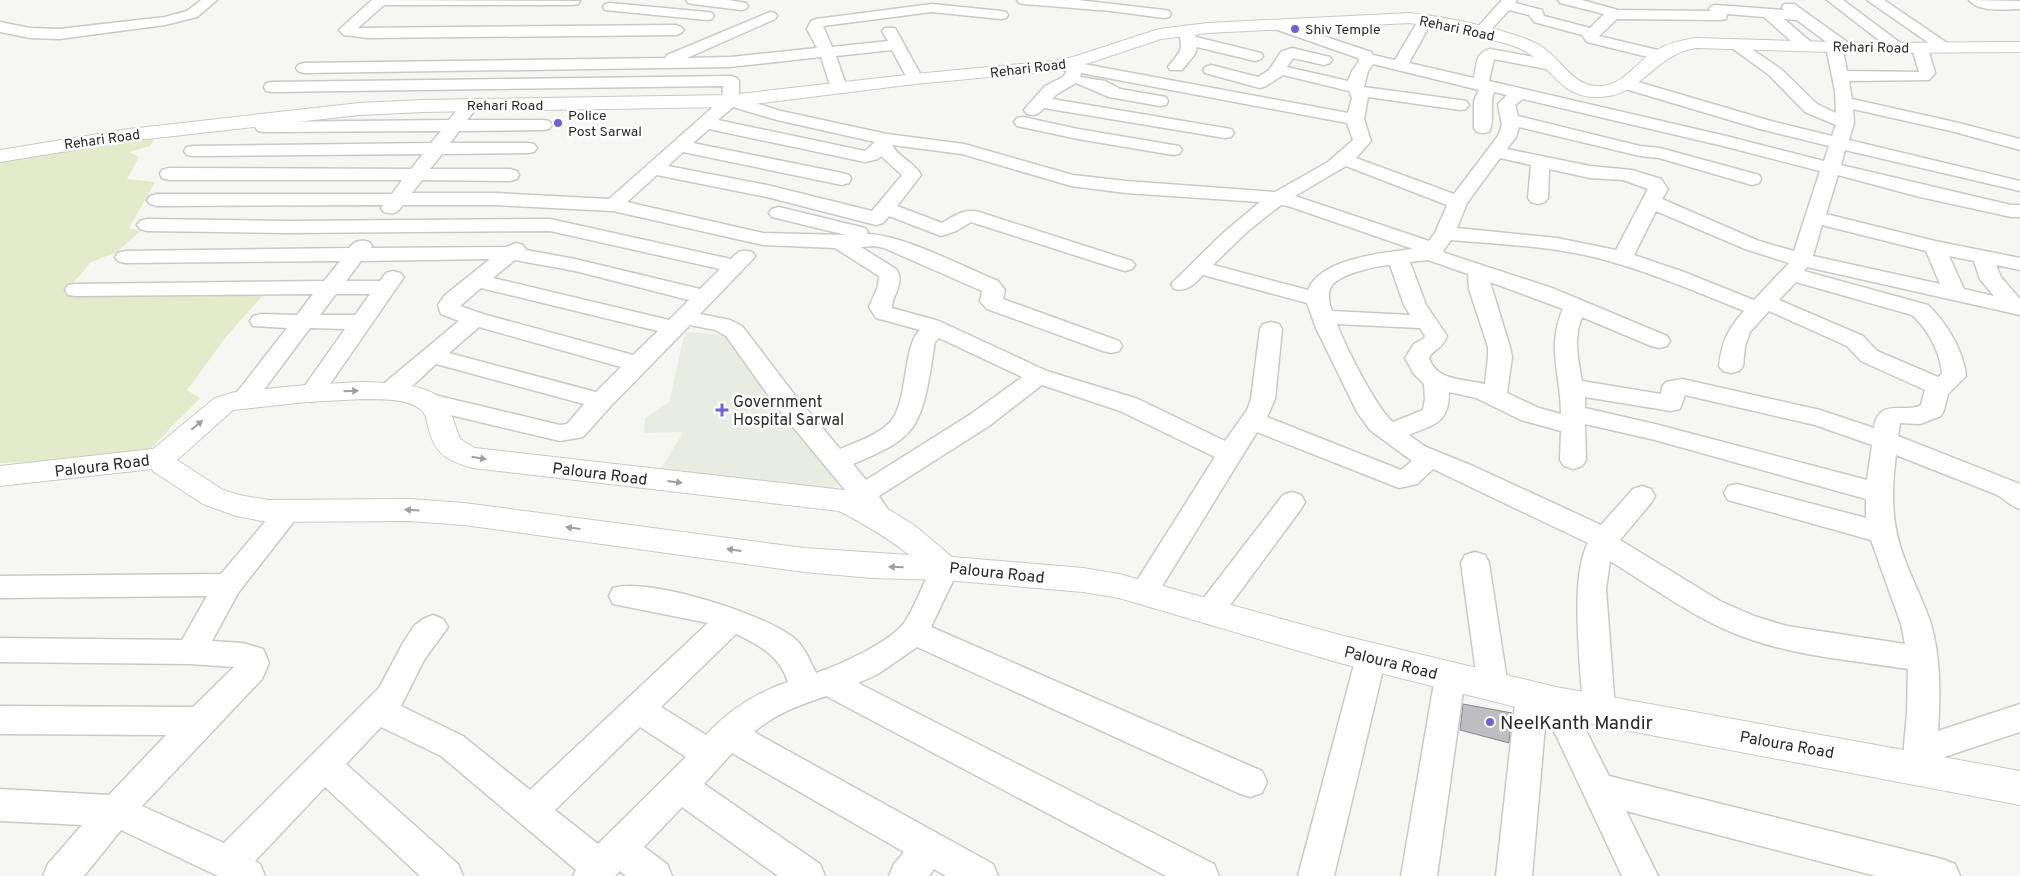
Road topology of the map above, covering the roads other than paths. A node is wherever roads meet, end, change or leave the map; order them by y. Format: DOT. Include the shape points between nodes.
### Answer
graph roads {
  1 [pos="210,0"];
  2 [pos="415,0"];
  3 [pos="573,0"];
  4 [pos="693,0"];
  5 [pos="1024,0"];
  6 [pos="1137,0"];
  7 [pos="1565,0"];
  8 [pos="1834,0"];
  9 [pos="1874,0"];
  10 [pos="1976,0"];
  11 [pos="2014,0"];
  12 [pos="380,1"];
  13 [pos="1508,2"];
  14 [pos="614,4"];
  15 [pos="909,4"];
  16 [pos="2020,5"];
  17 [pos="741,6"];
  18 [pos="1169,6"];
  19 [pos="1788,6"];
  20 [pos="1714,8"];
  21 [pos="881,13"];
  22 [pos="564,14"];
  23 [pos="1613,14"];
  24 [pos="1001,15"];
  25 [pos="1770,15"];
  26 [pos="429,16"];
  27 [pos="707,16"];
  28 [pos="770,16"];
  29 [pos="1802,16"];
  30 [pos="1426,19"];
  31 [pos="1277,25"];
  32 [pos="0,27"];
  33 [pos="582,29"];
  34 [pos="555,30"];
  35 [pos="623,30"];
  36 [pos="676,30"];
  37 [pos="485,31"];
  38 [pos="1596,31"];
  39 [pos="1481,32"];
  40 [pos="1159,34"];
  41 [pos="1188,35"];
  42 [pos="1738,44"];
  43 [pos="897,45"];
  44 [pos="1806,46"];
  45 [pos="1676,47"];
  46 [pos="1839,47"];
  47 [pos="2020,47"];
  48 [pos="1899,48"];
  49 [pos="1920,48"];
  50 [pos="1945,48"];
  51 [pos="827,52"];
  52 [pos="569,53"];
  53 [pos="1660,55"];
  54 [pos="1254,56"];
  55 [pos="1367,58"];
  56 [pos="1324,60"];
  57 [pos="730,62"];
  58 [pos="661,63"];
  59 [pos="605,64"];
  60 [pos="1552,65"];
  61 [pos="1399,66"];
  62 [pos="456,67"];
  63 [pos="1176,67"];
  64 [pos="304,68"];
  65 [pos="1070,70"];
  66 [pos="1211,70"];
  67 [pos="1277,70"];
  68 [pos="1840,76"];
  69 [pos="915,79"];
  70 [pos="731,81"];
  71 [pos="1628,84"];
  72 [pos="438,85"];
  73 [pos="1484,86"];
  74 [pos="272,87"];
  75 [pos="839,88"];
  76 [pos="1357,90"];
  77 [pos="1519,94"];
  78 [pos="730,101"];
  79 [pos="1040,102"];
  80 [pos="1844,102"];
  81 [pos="1177,104"];
  82 [pos="470,105"];
  83 [pos="556,105"];
  84 [pos="1460,105"];
  85 [pos="423,106"];
  86 [pos="391,107"];
  87 [pos="1216,110"];
  88 [pos="1356,119"];
  89 [pos="268,122"];
  90 [pos="706,123"];
  91 [pos="1845,124"];
  92 [pos="543,125"];
  93 [pos="374,126"];
  94 [pos="455,126"];
  95 [pos="1182,126"];
  96 [pos="1483,128"];
  97 [pos="1225,133"];
  98 [pos="1362,136"];
  99 [pos="1505,136"];
  100 [pos="885,142"];
  101 [pos="1838,143"];
  102 [pos="2020,145"];
  103 [pos="681,146"];
  104 [pos="1747,146"];
  105 [pos="528,148"];
  106 [pos="354,149"];
  107 [pos="437,149"];
  108 [pos="241,150"];
  109 [pos="1173,150"];
  110 [pos="193,151"];
  111 [pos="1883,154"];
  112 [pos="0,156"];
  113 [pos="1343,159"];
  114 [pos="1540,161"];
  115 [pos="1609,162"];
  116 [pos="1935,166"];
  117 [pos="1830,167"];
  118 [pos="2019,168"];
  119 [pos="654,169"];
  120 [pos="168,174"];
  121 [pos="215,174"];
  122 [pos="334,174"];
  123 [pos="417,174"];
  124 [pos="510,175"];
  125 [pos="1171,178"];
  126 [pos="842,179"];
  127 [pos="1874,179"];
  128 [pos="1935,195"];
  129 [pos="795,198"];
  130 [pos="1279,198"];
  131 [pos="1538,198"];
  132 [pos="312,199"];
  133 [pos="398,199"];
  134 [pos="495,199"];
  135 [pos="156,200"];
  136 [pos="198,200"];
  137 [pos="578,202"];
  138 [pos="1458,202"];
  139 [pos="1653,202"];
  140 [pos="613,205"];
  141 [pos="779,214"];
  142 [pos="2017,214"];
  143 [pos="550,224"];
  144 [pos="1812,225"];
  145 [pos="147,226"];
  146 [pos="181,226"];
  147 [pos="378,226"];
  148 [pos="288,227"];
  149 [pos="864,228"];
  150 [pos="608,238"];
  151 [pos="758,238"];
  152 [pos="1438,243"];
  153 [pos="510,253"];
  154 [pos="1938,254"];
  155 [pos="264,255"];
  156 [pos="355,255"];
  157 [pos="150,256"];
  158 [pos="410,256"];
  159 [pos="125,257"];
  160 [pos="1398,258"];
  161 [pos="1622,258"];
  162 [pos="1982,258"];
  163 [pos="2020,264"];
  164 [pos="575,265"];
  165 [pos="1126,265"];
  166 [pos="735,266"];
  167 [pos="1199,267"];
  168 [pos="1796,267"];
  169 [pos="1478,271"];
  170 [pos="477,281"];
  171 [pos="1182,284"];
  172 [pos="330,287"];
  173 [pos="385,287"];
  174 [pos="236,288"];
  175 [pos="119,289"];
  176 [pos="76,290"];
  177 [pos="1955,293"];
  178 [pos="704,297"];
  179 [pos="1575,306"];
  180 [pos="1762,306"];
  181 [pos="2018,307"];
  182 [pos="1320,308"];
  183 [pos="475,318"];
  184 [pos="261,321"];
  185 [pos="304,321"];
  186 [pos="361,322"];
  187 [pos="679,322"];
  188 [pos="1425,322"];
  189 [pos="1271,328"];
  190 [pos="937,330"];
  191 [pos="1659,341"];
  192 [pos="1111,346"];
  193 [pos="430,356"];
  194 [pos="638,364"];
  195 [pos="1730,366"];
  196 [pos="1039,376"];
  197 [pos="1435,382"];
  198 [pos="1572,387"];
  199 [pos="1939,387"];
  200 [pos="389,391"];
  201 [pos="311,394"];
  202 [pos="1495,396"];
  203 [pos="244,400"];
  204 [pos="601,401"];
  205 [pos="430,402"];
  206 [pos="1573,419"];
  207 [pos="1254,421"];
  208 [pos="1390,433"];
  209 [pos="1885,441"];
  210 [pos="1230,454"];
  211 [pos="161,458"];
  212 [pos="1428,458"];
  213 [pos="1573,460"];
  214 [pos="836,462"];
  215 [pos="0,476"];
  216 [pos="1737,493"];
  217 [pos="1879,493"];
  218 [pos="863,494"];
  219 [pos="1642,496"];
  220 [pos="2020,499"];
  221 [pos="1292,502"];
  222 [pos="289,511"];
  223 [pos="881,519"];
  224 [pos="1883,533"];
  225 [pos="1604,541"];
  226 [pos="1474,563"];
  227 [pos="945,568"];
  228 [pos="228,585"];
  229 [pos="0,587"];
  230 [pos="1143,593"];
  231 [pos="623,596"];
  232 [pos="1209,612"];
  233 [pos="732,619"];
  234 [pos="433,627"];
  235 [pos="914,632"];
  236 [pos="0,650"];
  237 [pos="190,652"];
  238 [pos="1371,657"];
  239 [pos="1923,659"];
  240 [pos="1450,677"];
  241 [pos="817,686"];
  242 [pos="1493,687"];
  243 [pos="1544,699"];
  244 [pos="638,709"];
  245 [pos="1599,709"];
  246 [pos="377,710"];
  247 [pos="2020,718"];
  248 [pos="0,720"];
  249 [pos="200,721"];
  250 [pos="719,744"];
  251 [pos="1919,759"];
  252 [pos="324,765"];
  253 [pos="1250,782"];
  254 [pos="680,786"];
  255 [pos="1598,788"];
  256 [pos="2020,788"];
  257 [pos="0,805"];
  258 [pos="531,810"];
  259 [pos="116,811"];
  260 [pos="929,847"];
  261 [pos="603,864"];
  262 [pos="238,869"];
  263 [pos="61,876"];
  264 [pos="445,876"];
  265 [pos="654,876"];
  266 [pos="807,876"];
  267 [pos="907,876"];
  268 [pos="980,876"];
  269 [pos="1201,876"];
  270 [pos="1316,876"];
  271 [pos="1419,876"];
  272 [pos="1514,876"];
  273 [pos="1640,876"];
  274 [pos="1942,876"];
  1 -- 32 [label="street" via="192,14 165,21 59,34"];
  2 -- 3 [label="street"];
  2 -- 12 [label="street"];
  3 -- 22 [label="street"];
  4 -- 17 [label="street"];
  5 -- 18 [label="street"];
  6 -- 18 [label="street"];
  7 -- 23 [label="street" via="1603,8"];
  8 -- 48 [label="street"];
  9 -- 50 [label="street"];
  10 -- 16 [label="street" via="1984,4"];
  11 -- 16 [label="street"];
  12 -- 37 [label="street" via="349,28 349,32"];
  13 -- 38 [label="street" via="1537,13 1539,19"];
  13 -- 39 [label="street"];
  14 -- 27 [label="street"];
  14 -- 33 [label="street"];
  15 -- 21 [label="street"];
  15 -- 24 [label="street"];
  18 -- 40 [label="street" via="1158,23"];
  19 -- 29 [label="street"];
  20 -- 23 [label="street"];
  20 -- 25 [label="street"];
  20 -- 42 [label="street"];
  21 -- 43 [label="street"];
  21 -- 51 [label="street" via="837,14 815,26"];
  22 -- 26 [label="street"];
  22 -- 34 [label="street"];
  23 -- 38 [label="street"];
  25 -- 29 [label="street"];
  25 -- 44 [label="street"];
  28 -- 58 [label="street"];
  29 -- 46 [label="street"];
  30 -- 31 [label="main road, Rehari Road"];
  30 -- 39 [label="main road, Rehari Road"];
  30 -- 61 [label="street"];
  31 -- 41 [label="main road, Rehari Road"];
  31 -- 55 [label="street"];
  33 -- 34 [label="street"];
  33 -- 35 [label="street"];
  33 -- 52 [label="street"];
  34 -- 37 [label="street"];
  35 -- 36 [label="street"];
  35 -- 59 [label="street"];
  37 -- 62 [label="street"];
  38 -- 45 [label="street"];
  38 -- 53 [label="street" via="1589,35 1592,39"];
  39 -- 60 [label="main road, Rehari Road" via="1526,44 1544,54"];
  40 -- 41 [label="main road, Rehari Road"];
  40 -- 65 [label="main road, Rehari Road"];
  41 -- 54 [label="street"];
  41 -- 63 [label="street" via="1190,51"];
  42 -- 44 [label="main road, Rehari Road"];
  42 -- 45 [label="main road, Rehari Road" via="1696,43"];
  42 -- 91 [label="street" via="1775,72 1811,108"];
  43 -- 51 [label="street"];
  43 -- 69 [label="street"];
  44 -- 46 [label="main road, Rehari Road"];
  45 -- 53 [label="main road, Rehari Road"];
  46 -- 48 [label="main road, Rehari Road"];
  46 -- 68 [label="street"];
  47 -- 50 [label="main road, Rehari Road"];
  48 -- 49 [label="main road, Rehari Road"];
  49 -- 50 [label="main road, Rehari Road"];
  49 -- 68 [label="street" via="1927,73 1923,77"];
  51 -- 57 [label="street"];
  51 -- 75 [label="street"];
  52 -- 59 [label="street"];
  52 -- 62 [label="street"];
  53 -- 71 [label="main road, Rehari Road"];
  55 -- 61 [label="street"];
  55 -- 76 [label="street" via="1360,71"];
  56 -- 67 [label="street" via="1292,53"];
  57 -- 58 [label="street"];
  57 -- 70 [label="street"];
  58 -- 59 [label="street"];
  60 -- 71 [label="main road, Rehari Road" via="1566,82 1580,90 1605,92"];
  60 -- 73 [label="street" via="1490,54"];
  61 -- 73 [label="street"];
  62 -- 64 [label="street"];
  62 -- 72 [label="street"];
  65 -- 69 [label="main road, Rehari Road"];
  65 -- 79 [label="street" via="1066,83 1051,90"];
  65 -- 81 [label="street" via="1115,93"];
  65 -- 88 [label="street"];
  66 -- 67 [label="street" via="1260,83"];
  67 -- 76 [label="street"];
  68 -- 80 [label="street"];
  69 -- 75 [label="main road, Rehari Road"];
  70 -- 72 [label="street"];
  70 -- 78 [label="street"];
  71 -- 101 [label="street"];
  72 -- 74 [label="street"];
  72 -- 85 [label="street"];
  73 -- 77 [label="street"];
  73 -- 96 [label="street"];
  75 -- 78 [label="main road, Rehari Road"];
  76 -- 84 [label="street"];
  76 -- 88 [label="street" via="1360,98"];
  77 -- 99 [label="street" via="1506,104"];
  77 -- 104 [label="street"];
  78 -- 83 [label="main road, Rehari Road"];
  78 -- 90 [label="street"];
  78 -- 100 [label="street"];
  79 -- 95 [label="street"];
  79 -- 109 [label="street" via="1019,127"];
  80 -- 91 [label="street"];
  80 -- 102 [label="street"];
  82 -- 83 [label="main road, Rehari Road"];
  82 -- 85 [label="main road, Rehari Road"];
  82 -- 94 [label="street"];
  83 -- 92 [label="street"];
  85 -- 86 [label="main road, Rehari Road"];
  86 -- 89 [label="main road, Rehari Road"];
  86 -- 93 [label="street"];
  87 -- 98 [label="street"];
  88 -- 98 [label="street"];
  89 -- 93 [label="street"];
  89 -- 108 [label="street"];
  89 -- 112 [label="main road, Rehari Road" via="105,138"];
  90 -- 100 [label="street" via="866,157"];
  90 -- 103 [label="street"];
  91 -- 101 [label="street"];
  92 -- 94 [label="street"];
  92 -- 105 [label="street"];
  93 -- 94 [label="street"];
  93 -- 106 [label="street"];
  94 -- 107 [label="street"];
  95 -- 97 [label="street"];
  95 -- 109 [label="street" via="1171,141"];
  98 -- 113 [label="street" via="1360,144"];
  99 -- 104 [label="street" via="1660,153 1744,176"];
  99 -- 114 [label="street"];
  99 -- 115 [label="street"];
  99 -- 138 [label="street"];
  100 -- 125 [label="street" via="964,149 1071,180"];
  100 -- 149 [label="street" via="885,150 912,175"];
  101 -- 111 [label="street"];
  101 -- 117 [label="street"];
  103 -- 119 [label="street"];
  103 -- 126 [label="street"];
  104 -- 117 [label="street"];
  105 -- 107 [label="street"];
  105 -- 124 [label="street"];
  106 -- 107 [label="street"];
  106 -- 108 [label="street"];
  106 -- 122 [label="street"];
  107 -- 123 [label="street"];
  108 -- 110 [label="street"];
  108 -- 121 [label="street"];
  109 -- 125 [label="street"];
  111 -- 116 [label="street"];
  111 -- 127 [label="street"];
  113 -- 130 [label="street"];
  113 -- 138 [label="street"];
  114 -- 131 [label="street"];
  114 -- 139 [label="street" via="1648,180 1657,186"];
  116 -- 118 [label="street"];
  116 -- 128 [label="street"];
  117 -- 127 [label="street"];
  117 -- 144 [label="street"];
  118 -- 142 [label="street" via="2010,206"];
  119 -- 129 [label="street"];
  119 -- 140 [label="street"];
  120 -- 121 [label="street"];
  121 -- 122 [label="street"];
  121 -- 136 [label="street"];
  122 -- 123 [label="street"];
  122 -- 132 [label="street"];
  123 -- 124 [label="street"];
  123 -- 133 [label="street"];
  124 -- 134 [label="street"];
  125 -- 130 [label="street"];
  127 -- 128 [label="street"];
  128 -- 142 [label="street"];
  129 -- 141 [label="street"];
  129 -- 149 [label="street"];
  130 -- 152 [label="street" via="1427,247"];
  130 -- 167 [label="street"];
  132 -- 133 [label="street"];
  132 -- 136 [label="street"];
  132 -- 148 [label="street"];
  133 -- 134 [label="street"];
  133 -- 147 [label="street"];
  134 -- 137 [label="street"];
  135 -- 136 [label="street"];
  136 -- 146 [label="street"];
  137 -- 140 [label="street"];
  137 -- 143 [label="street"];
  138 -- 152 [label="street"];
  139 -- 161 [label="street"];
  139 -- 168 [label="street"];
  140 -- 151 [label="street"];
  141 -- 149 [label="street"];
  141 -- 151 [label="street"];
  143 -- 147 [label="street"];
  143 -- 150 [label="street"];
  143 -- 153 [label="street"];
  144 -- 154 [label="street"];
  144 -- 168 [label="street"];
  145 -- 146 [label="street"];
  146 -- 148 [label="street"];
  146 -- 157 [label="street"];
  147 -- 148 [label="street"];
  147 -- 156 [label="street"];
  148 -- 155 [label="street"];
  149 -- 151 [label="street"];
  149 -- 165 [label="street" via="940,230 950,228 965,216 972,216"];
  149 -- 190 [label="street" via="890,278 880,307 884,313"];
  149 -- 192 [label="street" via="883,242 990,286 994,290 991,301 995,304"];
  150 -- 164 [label="street"];
  150 -- 166 [label="street"];
  151 -- 166 [label="street"];
  152 -- 160 [label="street"];
  152 -- 161 [label="street" via="1552,244"];
  152 -- 169 [label="street"];
  153 -- 158 [label="street"];
  153 -- 164 [label="street"];
  153 -- 170 [label="street"];
  154 -- 162 [label="street"];
  154 -- 177 [label="street"];
  155 -- 156 [label="street"];
  155 -- 157 [label="street"];
  155 -- 174 [label="street"];
  156 -- 158 [label="street"];
  156 -- 172 [label="street"];
  157 -- 159 [label="street"];
  157 -- 175 [label="street"];
  158 -- 173 [label="street"];
  160 -- 182 [label="street" via="1378,260 1335,273 1321,285"];
  160 -- 188 [label="street" via="1415,305"];
  161 -- 180 [label="street"];
  162 -- 163 [label="street"];
  162 -- 181 [label="street" via="1990,279"];
  164 -- 178 [label="street"];
  166 -- 178 [label="street"];
  167 -- 171 [label="street"];
  167 -- 182 [label="street"];
  168 -- 177 [label="street"];
  168 -- 180 [label="street"];
  168 -- 199 [label="street" via="1926,314 1955,372"];
  169 -- 179 [label="street"];
  169 -- 202 [label="street" via="1480,289 1499,347"];
  170 -- 183 [label="street" via="449,305 449,309"];
  170 -- 187 [label="street"];
  172 -- 173 [label="street"];
  172 -- 174 [label="street"];
  172 -- 185 [label="street"];
  173 -- 186 [label="street"];
  174 -- 175 [label="street"];
  175 -- 176 [label="street"];
  177 -- 181 [label="street"];
  178 -- 187 [label="street"];
  179 -- 191 [label="street"];
  179 -- 198 [label="street" via="1565,336"];
  180 -- 195 [label="street" via="1737,337"];
  180 -- 199 [label="street" via="1855,341 1869,356"];
  182 -- 188 [label="street"];
  182 -- 208 [label="street" via="1366,406"];
  183 -- 193 [label="street"];
  183 -- 194 [label="street"];
  184 -- 185 [label="street"];
  185 -- 186 [label="street"];
  185 -- 203 [label="street"];
  186 -- 201 [label="street"];
  187 -- 194 [label="street"];
  187 -- 214 [label="street" via="722,325 734,331"];
  188 -- 197 [label="street" via="1436,339 1416,358"];
  189 -- 207 [label="street" via="1263,399"];
  190 -- 196 [label="street"];
  190 -- 214 [label="street" via="926,336 907,414 901,426"];
  193 -- 200 [label="street"];
  193 -- 204 [label="street"];
  194 -- 204 [label="street"];
  196 -- 210 [label="street" via="1130,405"];
  196 -- 218 [label="street" via="972,426"];
  197 -- 202 [label="street"];
  197 -- 208 [label="street" via="1438,392 1433,415"];
  198 -- 206 [label="street"];
  198 -- 209 [label="street" via="1670,403 1674,388 1682,386 1808,414"];
  199 -- 209 [label="street" via="1935,404 1927,414 1890,417"];
  201 -- 200 [label="main road, Paloura Road, one-way"];
  200 -- 205 [label="main road, Paloura Road"];
  201 -- 203 [label="main road, Paloura Road"];
  202 -- 206 [label="street" via="1530,414"];
  211 -- 203 [label="main road, Paloura Road, one-way" via="224,404"];
  204 -- 205 [label="street" via="574,431 567,434"];
  205 -- 223 [label="main road, Paloura Road, one-way" via="446,443 456,452 473,458 844,501"];
  206 -- 213 [label="street"];
  206 -- 217 [label="street" via="1654,432"];
  207 -- 210 [label="street"];
  207 -- 212 [label="street" via="1399,479 1413,475"];
  208 -- 212 [label="street"];
  209 -- 217 [label="street"];
  209 -- 220 [label="street" via="2004,487"];
  210 -- 230 [label="street"];
  211 -- 215 [label="main road, Paloura Road"];
  211 -- 222 [label="main road" via="164,465 213,497 268,511"];
  212 -- 225 [label="street" via="1464,472"];
  214 -- 218 [label="street"];
  216 -- 224 [label="street"];
  217 -- 224 [label="street"];
  218 -- 223 [label="street"];
  219 -- 225 [label="street"];
  221 -- 232 [label="street"];
  227 -- 222 [label="main road, one-way" via="804,560 464,514 410,510"];
  222 -- 228 [label="street"];
  223 -- 227 [label="main road, Paloura Road"];
  224 -- 239 [label="street" via="1915,623"];
  225 -- 239 [label="street" via="1710,609 1746,626 1803,640"];
  225 -- 245 [label="street" via="1594,568 1592,589"];
  226 -- 242 [label="street"];
  227 -- 230 [label="main road, Paloura Road" via="1083,580"];
  227 -- 235 [label="street"];
  228 -- 229 [label="street"];
  228 -- 237 [label="street"];
  230 -- 232 [label="main road, Paloura Road"];
  231 -- 233 [label="street" via="685,605"];
  232 -- 238 [label="main road, Paloura Road"];
  233 -- 241 [label="street" via="785,648"];
  233 -- 244 [label="street"];
  234 -- 246 [label="street" via="415,646 398,684"];
  235 -- 241 [label="street" via="867,665"];
  235 -- 253 [label="street"];
  236 -- 237 [label="street"];
  237 -- 249 [label="street" via="243,655 252,658 254,663 251,670"];
  238 -- 240 [label="main road, Paloura Road"];
  238 -- 270 [label="street"];
  239 -- 251 [label="street" via="1926,689"];
  240 -- 242 [label="main road, Paloura Road"];
  240 -- 271 [label="street"];
  241 -- 250 [label="street" via="778,699 752,714"];
  241 -- 269 [label="street"];
  242 -- 243 [label="main road, Paloura Road"];
  243 -- 245 [label="main road, Paloura Road"];
  243 -- 255 [label="street"];
  243 -- 272 [label="street"];
  244 -- 250 [label="street"];
  244 -- 258 [label="street"];
  245 -- 251 [label="main road, Paloura Road"];
  246 -- 252 [label="street"];
  246 -- 258 [label="street" via="452,746"];
  247 -- 251 [label="street"];
  248 -- 249 [label="street"];
  249 -- 259 [label="street"];
  250 -- 254 [label="street"];
  250 -- 260 [label="street"];
  251 -- 256 [label="main road, Paloura Road"];
  252 -- 262 [label="street"];
  252 -- 264 [label="street"];
  254 -- 261 [label="street"];
  254 -- 266 [label="street"];
  255 -- 273 [label="street"];
  255 -- 274 [label="street"];
  257 -- 259 [label="street"];
  258 -- 261 [label="street"];
  259 -- 262 [label="street"];
  259 -- 263 [label="street"];
  260 -- 267 [label="street"];
  260 -- 268 [label="street"];
  261 -- 265 [label="street"];
}
